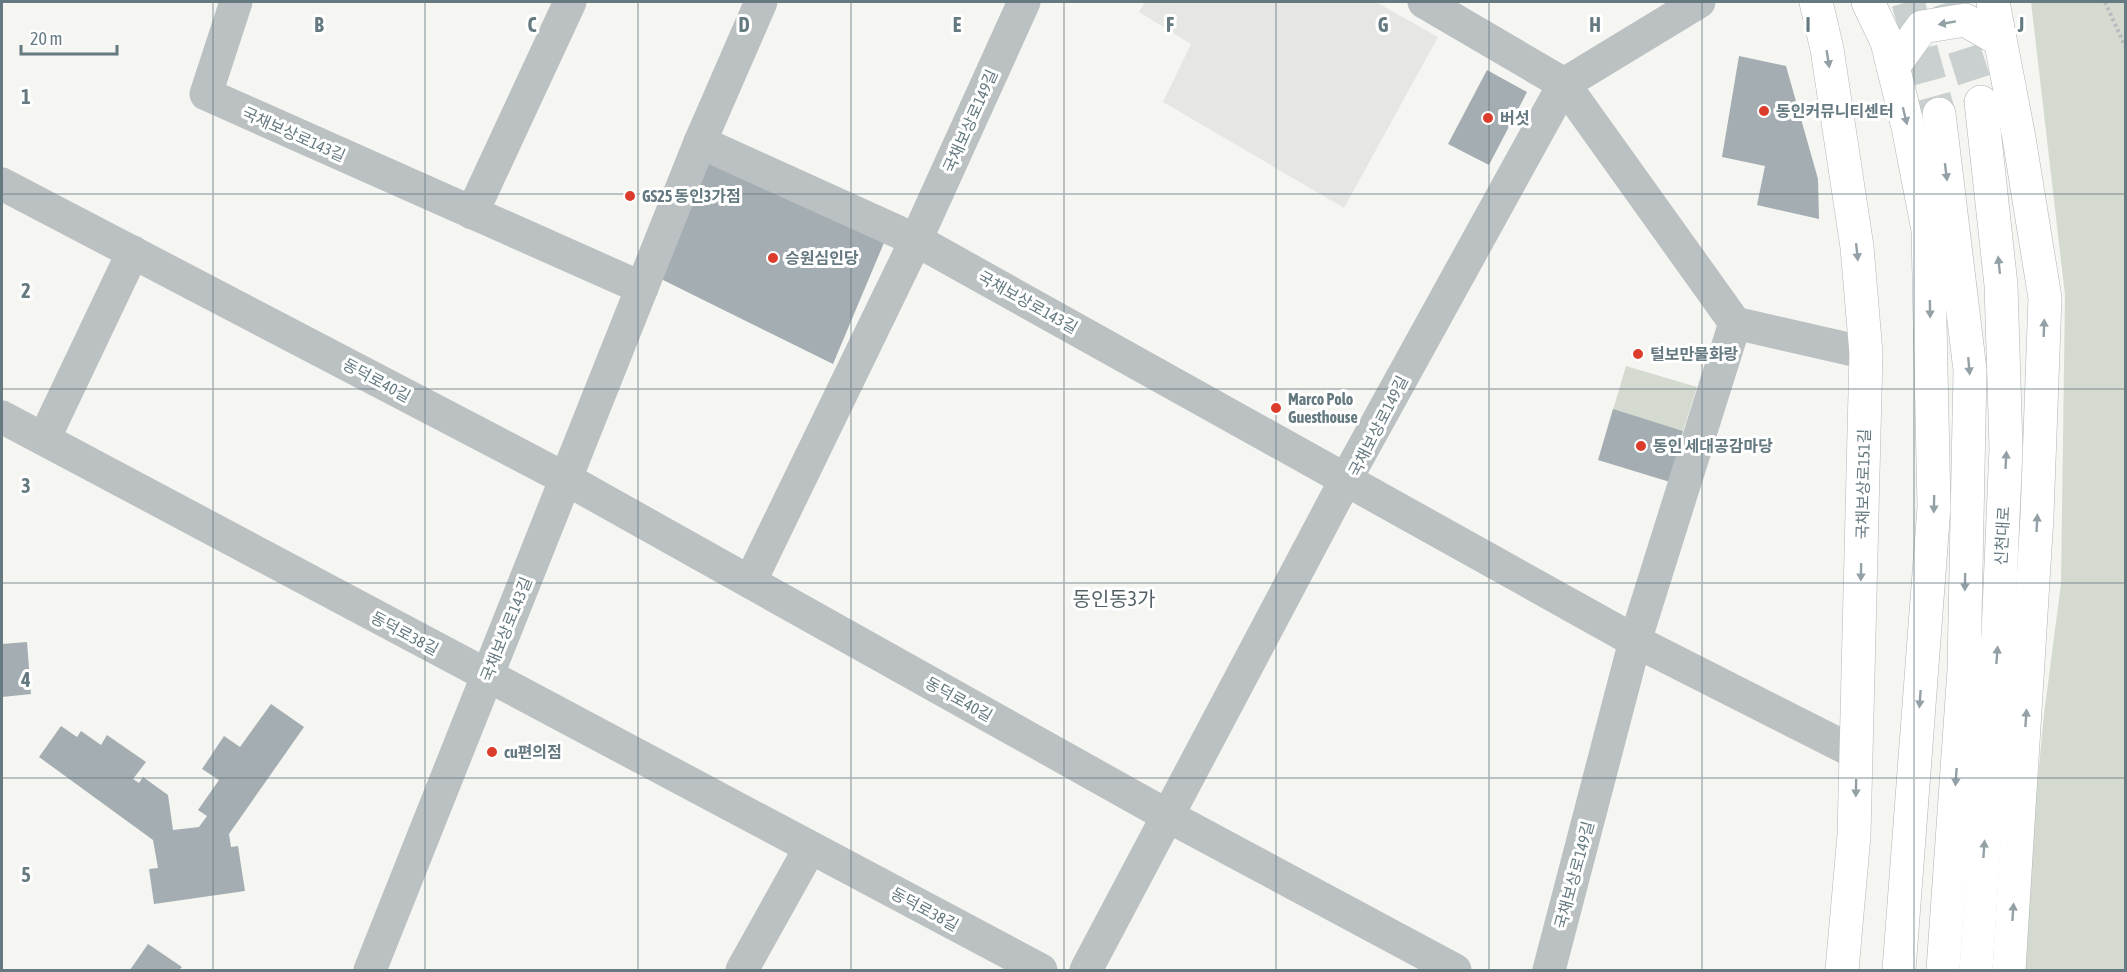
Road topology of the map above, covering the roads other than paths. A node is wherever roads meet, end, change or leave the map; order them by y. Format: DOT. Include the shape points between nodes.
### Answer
graph roads {
  1 [pos="236,2"];
  2 [pos="570,2"];
  3 [pos="761,2"];
  4 [pos="1024,2"];
  5 [pos="1424,2"];
  6 [pos="1699,2"];
  7 [pos="1816,2"];
  8 [pos="1868,2"];
  9 [pos="1993,2"];
  10 [pos="2000,40"];
  11 [pos="1893,67"];
  12 [pos="1564,84"];
  13 [pos="1981,102"];
  14 [pos="1939,114"];
  15 [pos="700,142"];
  16 [pos="2,183"];
  17 [pos="472,213"];
  18 [pos="916,240"];
  19 [pos="133,252"];
  20 [pos="642,288"];
  21 [pos="1735,323"];
  22 [pos="1866,353"];
  23 [pos="2,417"];
  24 [pos="44,440"];
  25 [pos="566,479"];
  26 [pos="1346,479"];
  27 [pos="750,582"];
  28 [pos="1635,640"];
  29 [pos="487,677"];
  30 [pos="1856,753"];
  31 [pos="1168,816"];
  32 [pos="810,848"];
  33 [pos="370,970"];
  34 [pos="742,970"];
  35 [pos="1041,970"];
  36 [pos="1086,970"];
  37 [pos="1455,970"];
  38 [pos="1549,970"];
  39 [pos="1842,970"];
  40 [pos="1899,970"];
  41 [pos="1943,970"];
  42 [pos="1976,970"];
  43 [pos="2009,970"];
  1 -- 17 [label="street, 국채보상로143길" via="206,94"];
  2 -- 17 [label="street"];
  3 -- 15 [label="street, 국채보상로143길"];
  4 -- 18 [label="street, 국채보상로149길"];
  5 -- 12 [label="street"];
  6 -- 12 [label="street, 국채보상로149길"];
  7 -- 22 [label="main road, 국채보상로151길, one-way" via="1827,49 1857,248"];
  8 -- 11 [label="main road" via="1887,42"];
  9 -- 10 [label="main road"];
  10 -- 11 [label="main road, one-way" via="1965,20 1922,27"];
  43 -- 10 [label="main road, one-way" via="2036,539 2045,298"];
  11 -- 40 [label="main road, one-way" via="1928,230 1934,507"];
  12 -- 21 [label="street"];
  12 -- 26 [label="street, 국채보상로149길"];
  42 -- 13 [label="main road, 신천대로, one-way" via="2006,448 2001,285"];
  14 -- 41 [label="main road, one-way" via="1970,370 1964,670"];
  15 -- 18 [label="street, 국채보상로143길"];
  15 -- 20 [label="street, 국채보상로143길"];
  16 -- 19 [label="street, 동덕로40길"];
  17 -- 20 [label="street, 국채보상로143길"];
  18 -- 26 [label="street, 국채보상로143길"];
  18 -- 27 [label="street"];
  19 -- 24 [label="street"];
  19 -- 25 [label="street, 동덕로40길"];
  20 -- 25 [label="street, 국채보상로143길"];
  21 -- 22 [label="street"];
  21 -- 28 [label="street, 국채보상로149길"];
  22 -- 30 [label="main road, 국채보상로151길, one-way"];
  23 -- 24 [label="street, 동덕로38길"];
  24 -- 29 [label="street, 동덕로38길"];
  25 -- 27 [label="street, 동덕로40길"];
  25 -- 29 [label="street, 국채보상로143길"];
  26 -- 28 [label="street, 국채보상로149길"];
  26 -- 31 [label="street"];
  27 -- 31 [label="street, 동덕로40길"];
  28 -- 30 [label="street, 국채보상로149길"];
  28 -- 38 [label="street, 국채보상로149길"];
  29 -- 32 [label="street, 동덕로38길"];
  29 -- 33 [label="street, 국채보상로143길"];
  30 -- 39 [label="main road, 국채보상로151길, one-way" via="1854,835"];
  31 -- 36 [label="street"];
  31 -- 37 [label="street, 동덕로40길"];
  32 -- 34 [label="street"];
  32 -- 35 [label="street, 동덕로38길"];
}
